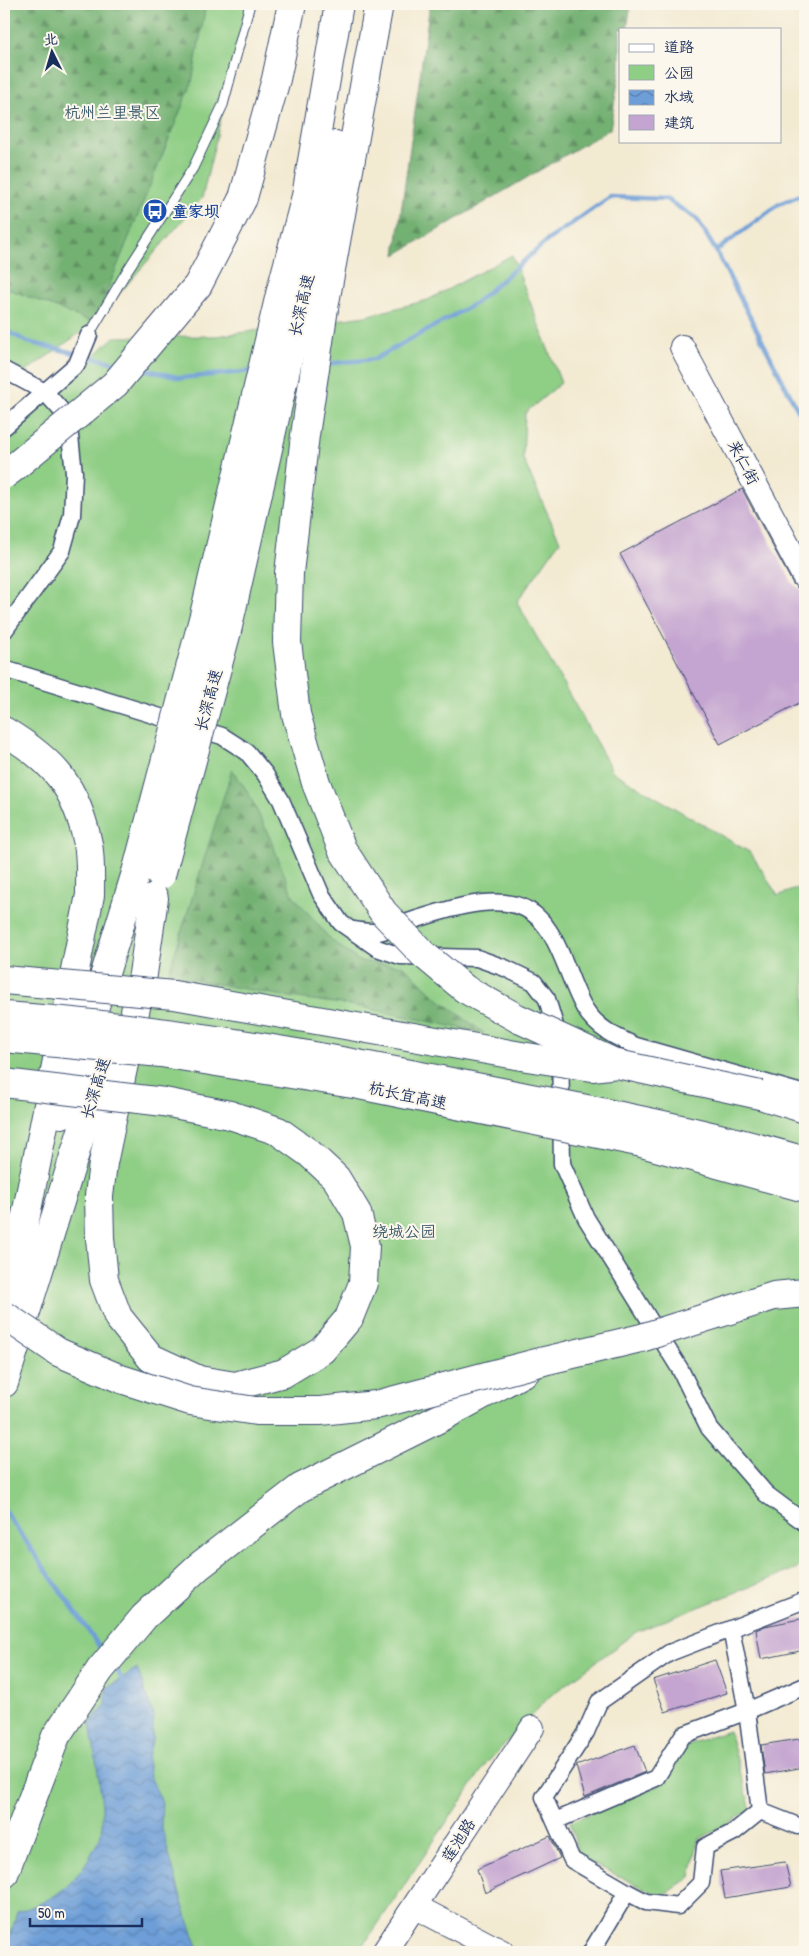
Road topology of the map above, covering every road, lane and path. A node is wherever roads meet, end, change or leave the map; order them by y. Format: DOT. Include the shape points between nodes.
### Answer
graph roads {
  1 [pos="250,4"];
  2 [pos="292,4"];
  3 [pos="340,4"];
  4 [pos="366,4"];
  5 [pos="378,4"];
  6 [pos="302,299"];
  7 [pos="89,335"];
  8 [pos="682,347"];
  9 [pos="4,370"];
  10 [pos="44,392"];
  11 [pos="4,427"];
  12 [pos="7,474"];
  13 [pos="805,578"];
  14 [pos="4,630"];
  15 [pos="4,670"];
  16 [pos="4,731"];
  17 [pos="150,880"];
  18 [pos="353,930"];
  19 [pos="4,980"];
  20 [pos="4,1016"];
  21 [pos="4,1038"];
  22 [pos="616,1064"];
  23 [pos="4,1083"];
  24 [pos="805,1094"];
  25 [pos="805,1109"];
  26 [pos="805,1161"];
  27 [pos="805,1188"];
  28 [pos="18,1255"];
  29 [pos="805,1293"];
  30 [pos="4,1295"];
  31 [pos="4,1315"];
  32 [pos="544,1361"];
  33 [pos="4,1383"];
  34 [pos="805,1523"];
  35 [pos="805,1603"];
  36 [pos="730,1629"];
  37 [pos="805,1686"];
  38 [pos="747,1711"];
  39 [pos="532,1728"];
  40 [pos="760,1811"];
  41 [pos="555,1822"];
  42 [pos="798,1826"];
  43 [pos="4,1874"];
  44 [pos="627,1892"];
  45 [pos="416,1906"];
  46 [pos="384,1952"];
  47 [pos="502,1952"];
  48 [pos="592,1952"];
  1 -- 7 [label="lane" via="224,105 197,160"];
  2 -- 12 [label="highway, bridge" via="276,79 242,198 198,285 115,384"];
  3 -- 6 [label="highway, 长深高速" via="306,196"];
  4 -- 6 [label="highway, 长深高速"];
  5 -- 6 [label="highway"];
  6 -- 17 [label="highway, 长深高速, bridge" via="227,631"];
  6 -- 22 [label="highway, bridge" via="305,435 289,573 287,642 296,714 316,783 342,849 383,912 422,954 465,989 517,1018"];
  7 -- 10 [label="street" via="76,364"];
  8 -- 13 [label="street, 来仁街"];
  9 -- 10 [label="street"];
  10 -- 11 [label="street"];
  10 -- 14 [label="street" via="68,418 74,473 72,515 62,551"];
  15 -- 18 [label="street" via="222,736 247,752 281,800 321,894 341,923"];
  16 -- 28 [label="highway" via="59,773 76,802 88,846 90,894"];
  17 -- 23 [label="highway, bridge" via="143,974 103,1163 98,1196 104,1280 118,1318 151,1358 200,1380 235,1386 284,1373 322,1350 349,1318 363,1283 364,1246 357,1213 336,1178 278,1130 230,1115 164,1102"];
  17 -- 28 [label="highway, 长深高速" via="109,965"];
  17 -- 33 [label="highway, 长深高速"];
  18 -- 24 [label="street" via="379,932 441,911 488,902 516,905 536,914 549,930 585,1008 600,1027 615,1037 636,1046"];
  18 -- 34 [label="street" via="377,948 400,956 477,958 534,982 547,999 560,1042 562,1164 586,1218 680,1369 709,1428 766,1494"];
  19 -- 22 [label="highway, bridge" via="174,995 527,1058 592,1067"];
  20 -- 26 [label="highway, 杭长宜高速, bridge" via="160,1032 371,1065 647,1122"];
  21 -- 27 [label="highway, 杭长宜高速, bridge" via="161,1053 359,1085 638,1142"];
  22 -- 25 [label="highway, bridge" via="760,1095"];
  28 -- 30 [label="highway, 长深高速"];
  29 -- 32 [label="highway, bridge" via="774,1296 641,1338"];
  31 -- 32 [label="highway, bridge" via="58,1352 121,1379 190,1401 256,1411 320,1411 376,1406"];
  32 -- 43 [label="highway, bridge" via="442,1417 300,1488 198,1567 144,1617 100,1670 56,1736"];
  35 -- 36 [label="street" via="800,1602"];
  36 -- 38 [label="street"];
  36 -- 41 [label="street" via="669,1653 599,1702 586,1732 544,1797"];
  37 -- 38 [label="street"];
  38 -- 40 [label="street"];
  38 -- 41 [label="street" via="683,1735 656,1778"];
  39 -- 45 [label="street, 莲池路"];
  40 -- 42 [label="street"];
  40 -- 44 [label="street" via="734,1832 705,1847 701,1883 678,1906 646,1902"];
  41 -- 44 [label="street" via="572,1860"];
  44 -- 48 [label="street"];
  45 -- 46 [label="street, 莲池路"];
  45 -- 47 [label="street"];
}
